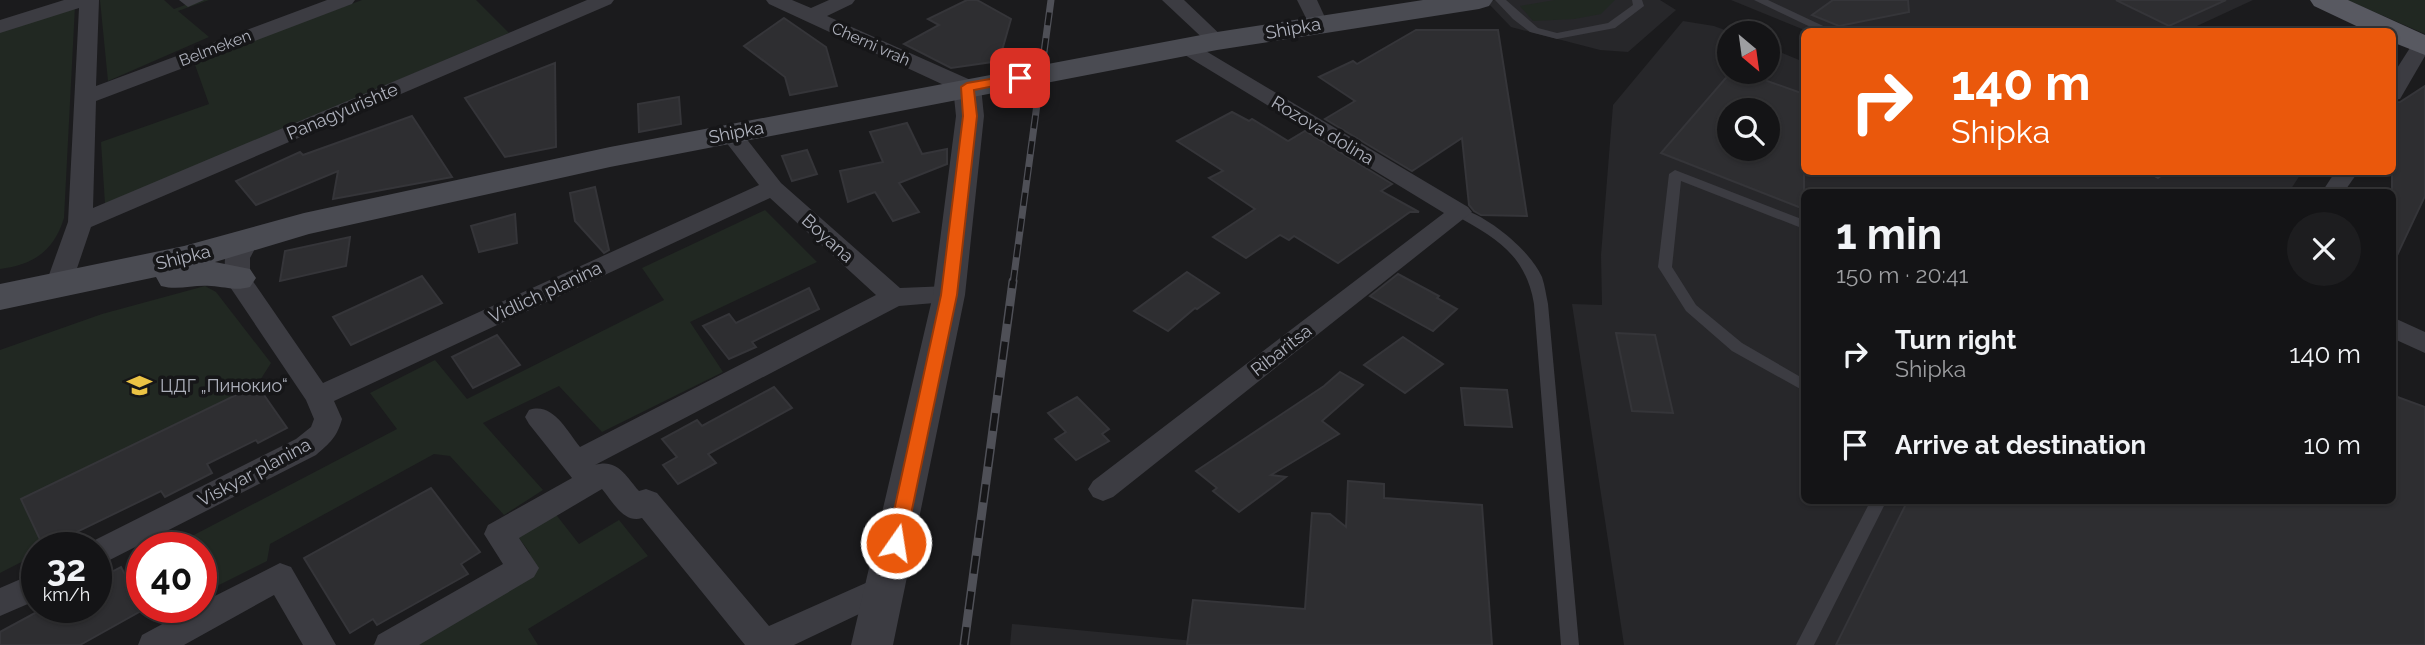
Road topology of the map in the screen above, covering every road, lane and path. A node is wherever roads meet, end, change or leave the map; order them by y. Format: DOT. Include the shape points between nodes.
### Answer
graph roads {
  1 [pos="87,0"];
  2 [pos="184,0"];
  3 [pos="199,0"];
  4 [pos="345,0"];
  5 [pos="604,0"];
  6 [pos="776,0"];
  7 [pos="845,0"];
  8 [pos="1172,0"];
  9 [pos="1479,0"];
  10 [pos="1500,0"];
  11 [pos="1637,0"];
  12 [pos="1759,0"];
  13 [pos="2324,0"];
  14 [pos="1312,12"];
  15 [pos="809,17"];
  16 [pos="0,27"];
  17 [pos="1822,28"];
  18 [pos="2386,28"];
  19 [pos="2396,32"];
  20 [pos="1217,41"];
  21 [pos="2424,45"];
  22 [pos="1187,48"];
  23 [pos="967,87"];
  24 [pos="2396,88"];
  25 [pos="86,97"];
  26 [pos="730,134"];
  27 [pos="772,188"];
  28 [pos="1460,212"];
  29 [pos="80,222"];
  30 [pos="1801,224"];
  31 [pos="247,241"];
  32 [pos="237,278"];
  33 [pos="58,286"];
  34 [pos="949,295"];
  35 [pos="0,297"];
  36 [pos="894,298"];
  37 [pos="0,309"];
  38 [pos="2396,328"];
  39 [pos="2425,344"];
  40 [pos="1801,384"];
  41 [pos="318,397"];
  42 [pos="539,417"];
  43 [pos="584,472"];
  44 [pos="1103,489"];
  45 [pos="1877,504"];
  46 [pos="112,546"];
  47 [pos="886,587"];
  48 [pos="21,592"];
  49 [pos="0,603"];
  50 [pos="762,644"];
  51 [pos="154,645"];
  52 [pos="320,645"];
  53 [pos="390,645"];
  54 [pos="872,645"];
  55 [pos="1570,645"];
  56 [pos="1805,645"];
  1 -- 16 [label="street"];
  1 -- 25 [label="street"];
  2 -- 3 [label="lane" via="188,4"];
  4 -- 25 [label="street, Belmeken"];
  5 -- 29 [label="street, Panagyurishte"];
  6 -- 15 [label="street, Cherni vrah"];
  7 -- 15 [label="street"];
  8 -- 20 [label="street"];
  9 -- 14 [label="main road, Shipka"];
  10 -- 11 [label="lane" via="1534,30 1558,36 1611,26 1639,6"];
  12 -- 17 [label="lane"];
  13 -- 18 [label="main road"];
  14 -- 20 [label="main road, Shipka"];
  15 -- 23 [label="street, Cherni vrah"];
  19 -- 21 [label="main road"];
  20 -- 22 [label="main road, Shipka"];
  21 -- 24 [label="street"];
  22 -- 23 [label="main road, Shipka"];
  22 -- 28 [label="street, Rozova dolina"];
  23 -- 26 [label="main road, Shipka"];
  23 -- 34 [label="street" via="970,116"];
  25 -- 29 [label="street"];
  26 -- 27 [label="street, Boyana"];
  26 -- 31 [label="main road, Shipka" via="317,221"];
  27 -- 36 [label="street, Boyana"];
  27 -- 41 [label="street, Vidlich planina"];
  28 -- 44 [label="street, Ribaritsa"];
  28 -- 55 [label="lane" via="1493,231 1534,274 1541,304"];
  29 -- 33 [label="street"];
  30 -- 40 [label="lane" via="1675,174 1665,267 1700,316 1737,347"];
  31 -- 32 [label="street" via="234,264"];
  31 -- 33 [label="main road, Shipka"];
  32 -- 37 [label="main road" via="193,273"];
  32 -- 41 [label="street, Viskyar planina"];
  33 -- 35 [label="main road, Shipka"];
  34 -- 36 [label="street"];
  34 -- 47 [label="street"];
  36 -- 43 [label="street"];
  38 -- 39 [label="street"];
  41 -- 46 [label="street, Viskyar planina" via="328,419 324,433 306,447"];
  42 -- 43 [label="street"];
  43 -- 50 [label="street" via="606,473 636,508 646,502"];
  43 -- 53 [label="street" via="499,534 523,568"];
  45 -- 56 [label="lane"];
  47 -- 50 [label="street"];
  47 -- 54 [label="street"];
  48 -- 49 [label="street"];
  51 -- 52 [label="street" via="280,576"];
}
